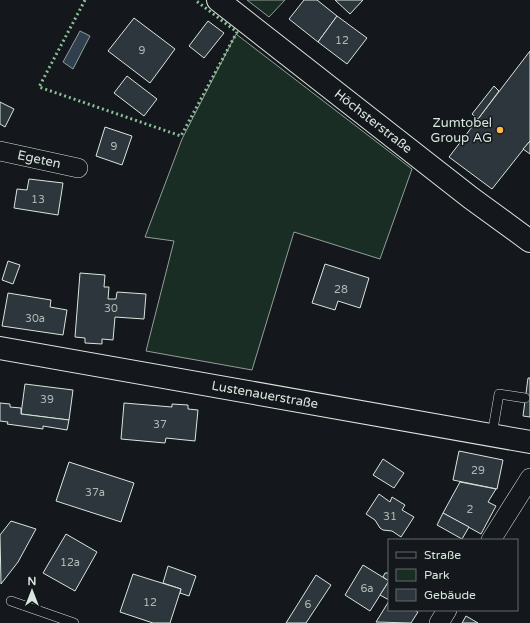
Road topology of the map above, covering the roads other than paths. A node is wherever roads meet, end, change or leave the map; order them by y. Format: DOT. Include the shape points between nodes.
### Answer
graph roads {
  1 [pos="218,0"];
  2 [pos="0,151"];
  3 [pos="78,168"];
  4 [pos="530,242"];
  5 [pos="0,348"];
  6 [pos="525,398"];
  7 [pos="492,436"];
  8 [pos="530,442"];
  9 [pos="530,478"];
  10 [pos="492,539"];
  11 [pos="11,601"];
  12 [pos="446,611"];
  13 [pos="74,623"];
  14 [pos="439,623"];
  1 -- 4 [label="main road, Höchsterstraße"];
  2 -- 3 [label="street, Egeten"];
  5 -- 7 [label="main road, Lustenauerstraße"];
  6 -- 7 [label="lane" via="499,394"];
  7 -- 8 [label="main road, Lustenauerstraße"];
  9 -- 10 [label="street"];
  11 -- 13 [label="lane"];
  12 -- 14 [label="street"];
}
